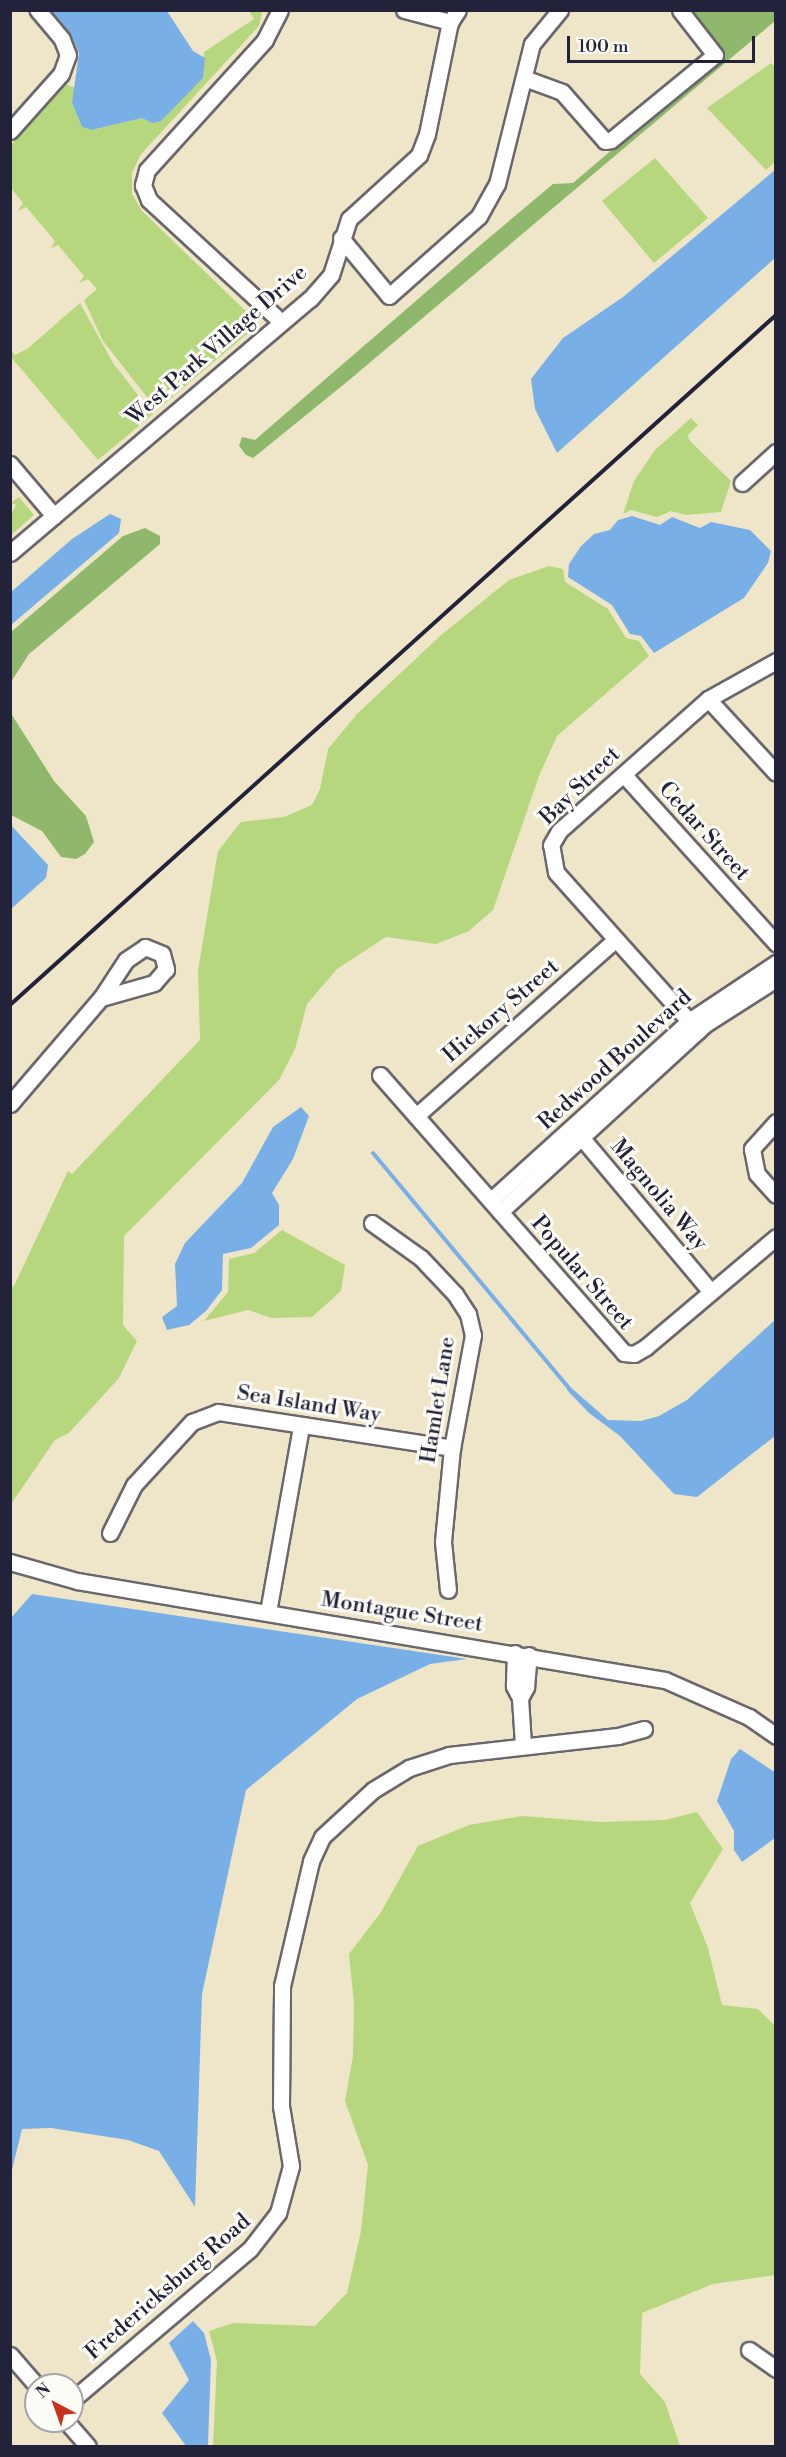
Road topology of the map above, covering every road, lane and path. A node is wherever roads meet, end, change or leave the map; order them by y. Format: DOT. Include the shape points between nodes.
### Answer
graph roads {
  1 [pos="38,10"];
  2 [pos="280,10"];
  3 [pos="404,10"];
  4 [pos="560,10"];
  5 [pos="680,10"];
  6 [pos="454,16"];
  7 [pos="524,78"];
  8 [pos="10,131"];
  9 [pos="341,238"];
  10 [pos="281,322"];
  11 [pos="776,452"];
  12 [pos="10,464"];
  13 [pos="742,483"];
  14 [pos="54,516"];
  15 [pos="10,553"];
  16 [pos="776,661"];
  17 [pos="708,699"];
  18 [pos="776,773"];
  19 [pos="624,775"];
  20 [pos="615,940"];
  21 [pos="776,943"];
  22 [pos="776,963"];
  23 [pos="776,979"];
  24 [pos="101,998"];
  25 [pos="694,1026"];
  26 [pos="380,1075"];
  27 [pos="10,1104"];
  28 [pos="416,1116"];
  29 [pos="776,1122"];
  30 [pos="577,1133"];
  31 [pos="776,1195"];
  32 [pos="496,1206"];
  33 [pos="372,1222"];
  34 [pos="776,1237"];
  35 [pos="711,1292"];
  36 [pos="301,1427"];
  37 [pos="452,1448"];
  38 [pos="110,1533"];
  39 [pos="10,1562"];
  40 [pos="448,1590"];
  41 [pos="268,1612"];
  42 [pos="522,1654"];
  43 [pos="644,1729"];
  44 [pos="776,1736"];
  45 [pos="523,1745"];
  46 [pos="749,2350"];
  47 [pos="10,2355"];
  48 [pos="776,2369"];
  49 [pos="26,2373"];
  50 [pos="84,2390"];
  51 [pos="77,2433"];
  52 [pos="88,2446"];
  1 -- 8 [label="street" via="62,39 68,55 61,74"];
  2 -- 10 [label="street" via="266,40 147,170 143,185 149,200"];
  3 -- 6 [label="street"];
  4 -- 7 [label="street" via="532,44"];
  5 -- 7 [label="street" via="715,55 611,141 605,141 562,92"];
  6 -- 9 [label="street, West Park Village Drive" via="419,156 349,219"];
  7 -- 9 [label="street" via="497,184 486,208 389,296"];
  9 -- 10 [label="street, West Park Village Drive" via="331,275 310,299"];
  10 -- 14 [label="street, West Park Village Drive"];
  11 -- 13 [label="street"];
  12 -- 14 [label="street"];
  14 -- 15 [label="street, West Park Village Drive"];
  16 -- 17 [label="street, Bay Street"];
  17 -- 18 [label="street"];
  17 -- 19 [label="street, Bay Street"];
  19 -- 20 [label="street, Bay Street" via="559,831 550,853 556,872"];
  19 -- 21 [label="street, Cedar Street"];
  20 -- 25 [label="street, Bay Street"];
  20 -- 28 [label="street, Hickory Street"];
  22 -- 25 [label="street, Redwood Boulevard"];
  23 -- 25 [label="street, Redwood Boulevard"];
  24 -- 27 [label="street"];
  25 -- 30 [label="street, Redwood Boulevard"];
  26 -- 28 [label="street, Popular Street"];
  28 -- 32 [label="street, Popular Street"];
  29 -- 31 [label="street" via="753,1149 757,1174"];
  30 -- 32 [label="street, Redwood Boulevard"];
  30 -- 35 [label="street, Magnolia Way"];
  32 -- 35 [label="street, Popular Street" via="624,1353 638,1353"];
  33 -- 37 [label="street, Hamlet Lane" via="421,1258 468,1314 473,1335"];
  34 -- 35 [label="street, Popular Street"];
  36 -- 37 [label="street, Sea Island Way"];
  36 -- 38 [label="street, Sea Island Way" via="218,1412 192,1422 134,1485"];
  36 -- 41 [label="street"];
  37 -- 40 [label="street, Hamlet Lane" via="443,1542"];
  39 -- 41 [label="street, Montague Street" via="77,1581"];
  41 -- 42 [label="street, Montague Street"];
  42 -- 44 [label="street, Montague Street" via="665,1680 749,1717"];
  42 -- 45 [label="street" via="526,1687 520,1698"];
  43 -- 45 [label="street, Fredericksburg Road" via="618,1736"];
  45 -- 50 [label="street, Fredericksburg Road" via="449,1755 409,1768 373,1790 322,1837 311,1861 282,1986 280,2106 291,2166 278,2212 250,2249"];
  46 -- 48 [label="street"];
  47 -- 49 [label="street"];
  51 -- 52 [label="street"];
}
